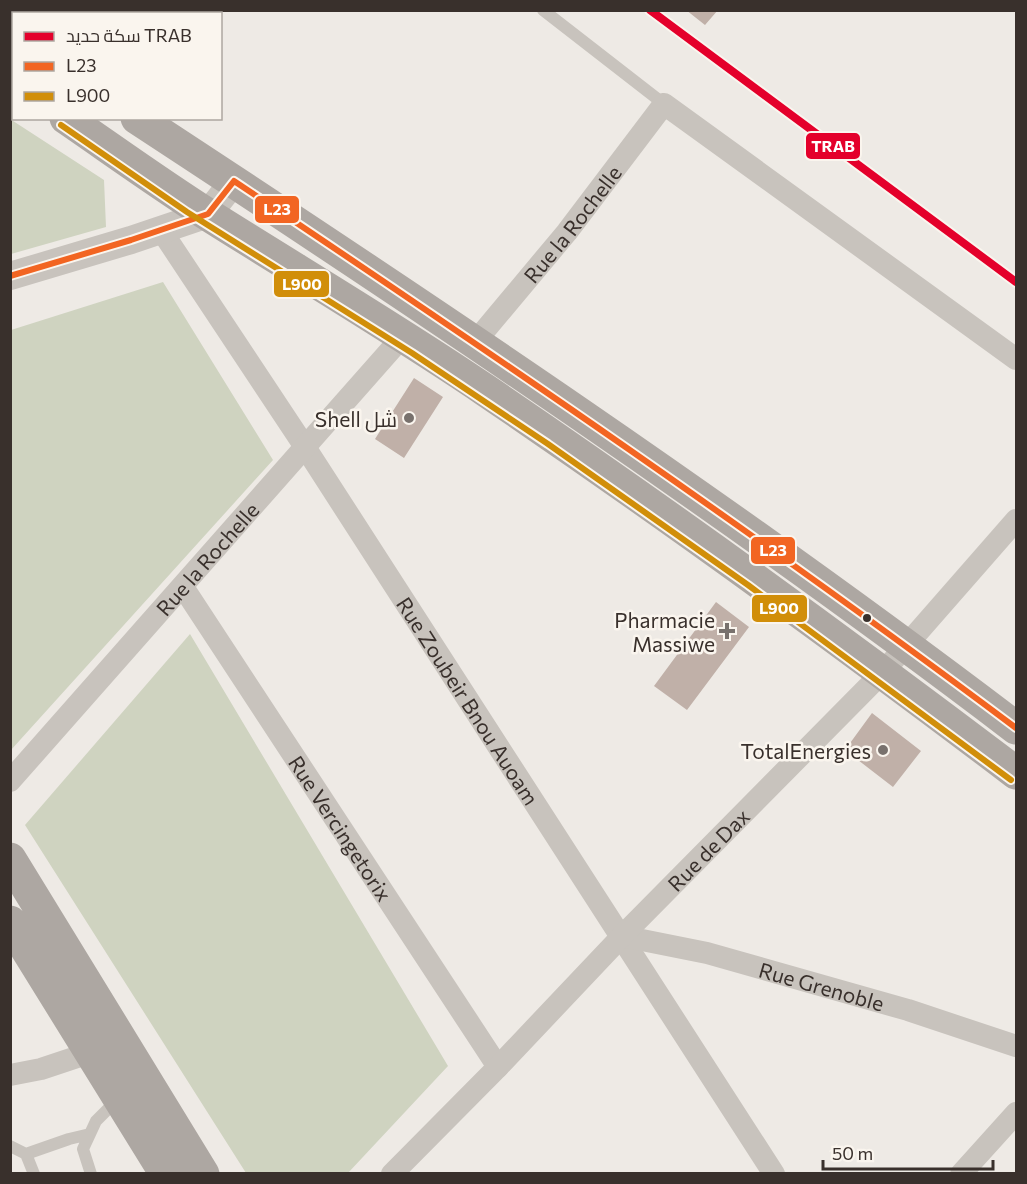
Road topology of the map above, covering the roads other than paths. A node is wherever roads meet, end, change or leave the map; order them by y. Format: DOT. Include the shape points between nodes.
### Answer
graph roads {
  1 [pos="543,10"];
  2 [pos="664,104"];
  3 [pos="69,120"];
  4 [pos="140,120"];
  5 [pos="234,182"];
  6 [pos="208,214"];
  7 [pos="161,230"];
  8 [pos="10,276"];
  9 [pos="403,336"];
  10 [pos="475,342"];
  11 [pos="1017,359"];
  12 [pos="305,447"];
  13 [pos="1017,520"];
  14 [pos="183,587"];
  15 [pos="905,644"];
  16 [pos="883,672"];
  17 [pos="1017,728"];
  18 [pos="1017,773"];
  19 [pos="10,781"];
  20 [pos="10,859"];
  21 [pos="10,922"];
  22 [pos="622,936"];
  23 [pos="1017,1046"];
  24 [pos="92,1052"];
  25 [pos="498,1067"];
  26 [pos="10,1075"];
  27 [pos="133,1089"];
  28 [pos="1017,1113"];
  29 [pos="90,1134"];
  30 [pos="10,1146"];
  31 [pos="26,1154"];
  32 [pos="972,1170"];
  33 [pos="398,1172"];
  34 [pos="34,1173"];
  35 [pos="91,1173"];
  36 [pos="166,1173"];
  37 [pos="203,1173"];
  38 [pos="774,1173"];
  1 -- 2 [label="lane"];
  2 -- 10 [label="street, Rue la Rochelle" via="567,232"];
  2 -- 11 [label="street"];
  3 -- 6 [label="main road"];
  4 -- 5 [label="main road"];
  5 -- 6 [label="street"];
  5 -- 10 [label="main road"];
  6 -- 7 [label="street"];
  6 -- 9 [label="main road"];
  7 -- 8 [label="street"];
  7 -- 12 [label="street, Rue Zoubeir Bnou Auoam"];
  9 -- 12 [label="street, Rue la Rochelle"];
  9 -- 16 [label="main road" via="596,467"];
  10 -- 15 [label="main road"];
  12 -- 14 [label="street, Rue la Rochelle"];
  12 -- 22 [label="street, Rue Zoubeir Bnou Auoam"];
  13 -- 15 [label="street, Rue de Dax"];
  14 -- 19 [label="street, Rue la Rochelle"];
  14 -- 25 [label="street, Rue Vercingetorix"];
  15 -- 16 [label="street, Rue de Dax"];
  15 -- 17 [label="main road"];
  16 -- 18 [label="main road"];
  16 -- 22 [label="street, Rue de Dax"];
  20 -- 27 [label="main road"];
  21 -- 24 [label="main road"];
  22 -- 23 [label="street, Rue Grenoble" via="707,953 908,1010"];
  22 -- 25 [label="street, Rue de Dax"];
  22 -- 38 [label="street, Rue Zoubeir Bnou Auoam"];
  24 -- 26 [label="street"];
  24 -- 27 [label="main road"];
  25 -- 33 [label="street, Rue de Dax"];
  27 -- 29 [label="lane" via="96,1121"];
  27 -- 36 [label="main road"];
  27 -- 37 [label="main road"];
  28 -- 32 [label="street"];
  29 -- 31 [label="lane"];
  29 -- 35 [label="lane" via="83,1149"];
  30 -- 31 [label="lane"];
  31 -- 34 [label="lane"];
}
